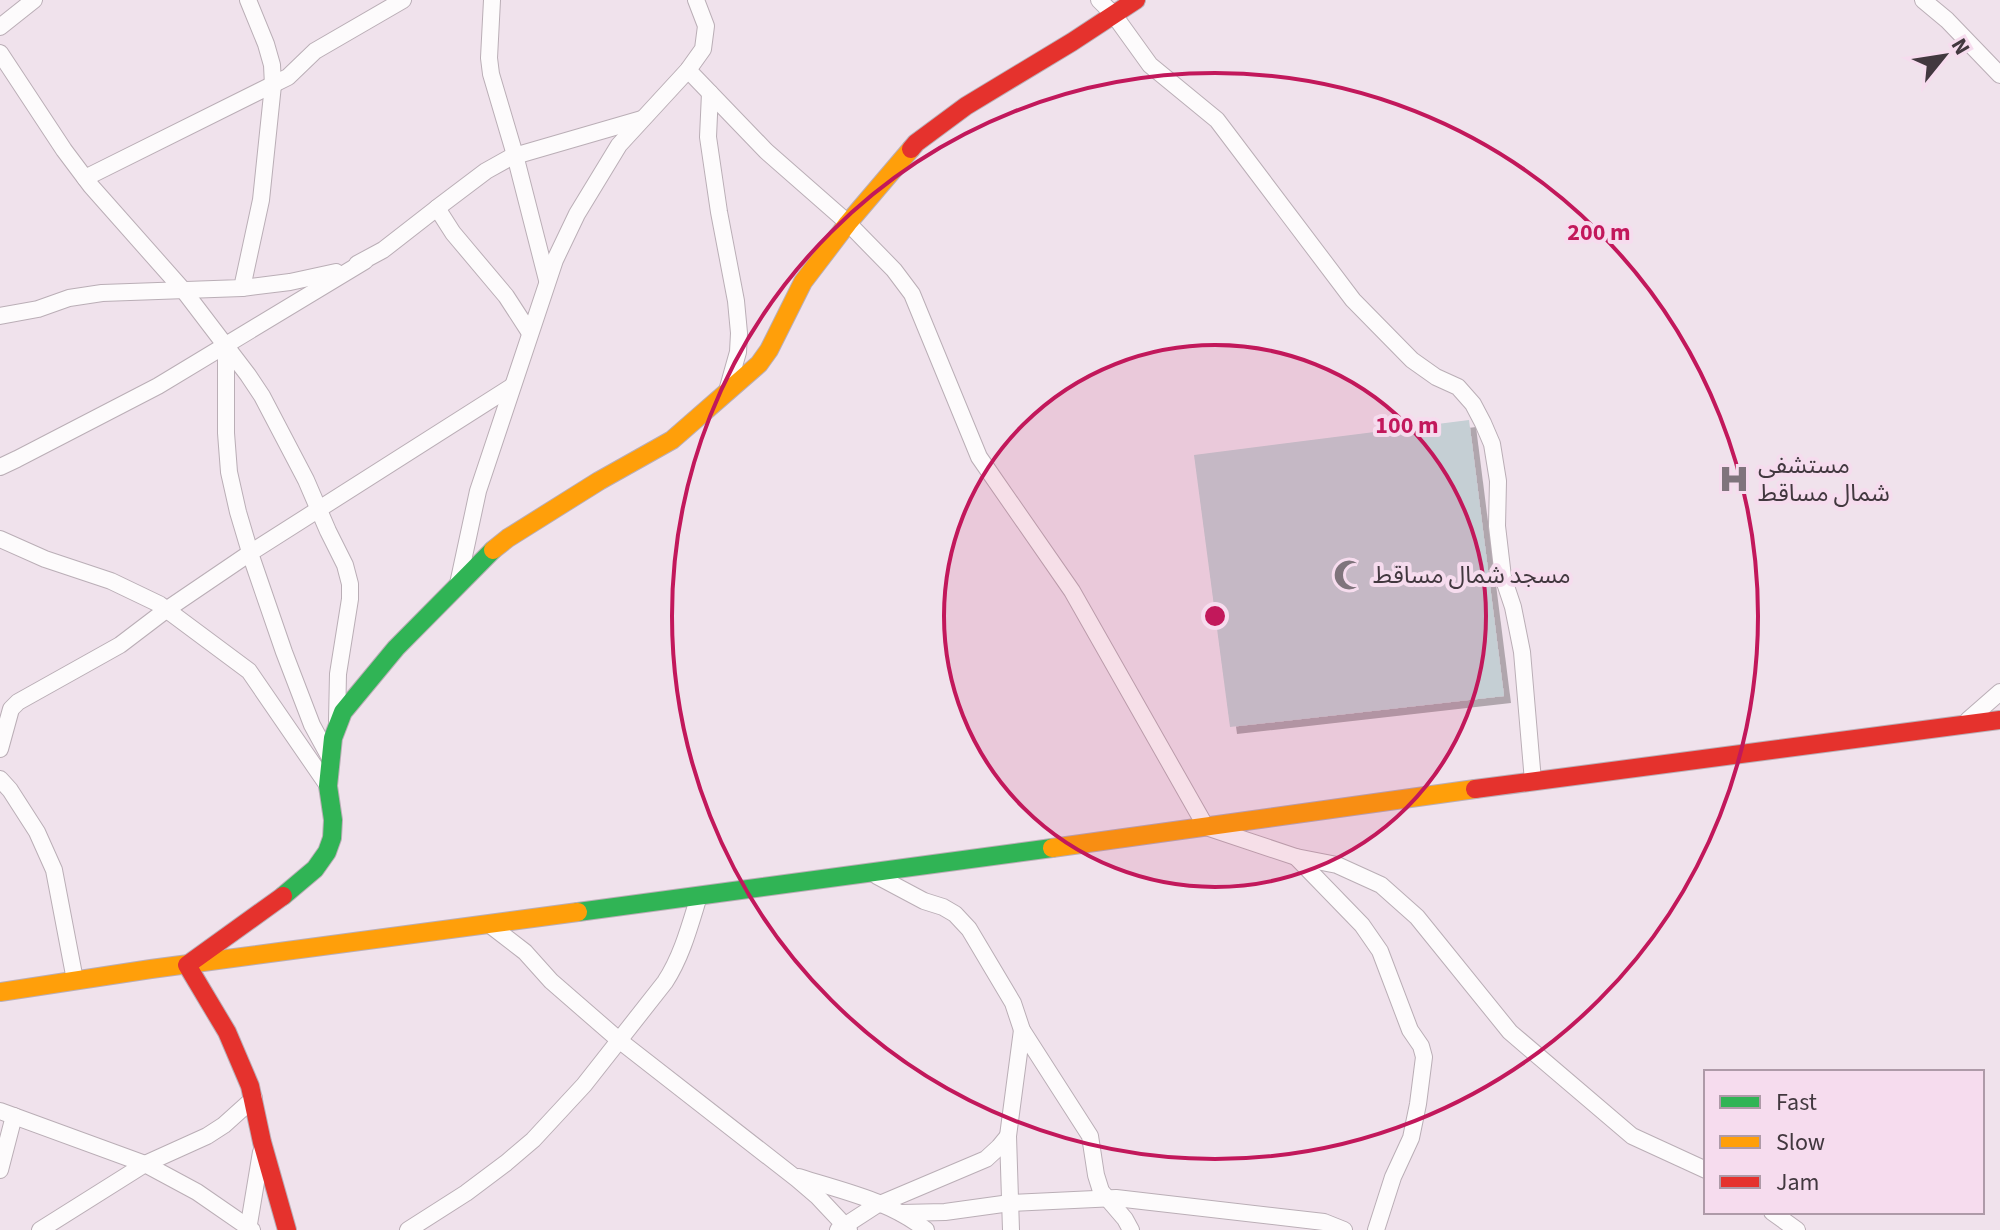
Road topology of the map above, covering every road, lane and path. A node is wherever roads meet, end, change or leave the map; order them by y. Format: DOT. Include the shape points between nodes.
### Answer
graph roads {
  1 [pos="34,0"];
  2 [pos="248,0"];
  3 [pos="403,0"];
  4 [pos="492,0"];
  5 [pos="696,0"];
  6 [pos="1099,0"];
  7 [pos="1136,0"];
  8 [pos="1923,0"];
  9 [pos="1114,15"];
  10 [pos="0,27"];
  11 [pos="0,53"];
  12 [pos="688,70"];
  13 [pos="2000,75"];
  14 [pos="273,85"];
  15 [pos="710,93"];
  16 [pos="643,118"];
  17 [pos="515,155"];
  18 [pos="85,178"];
  19 [pos="437,208"];
  20 [pos="848,223"];
  21 [pos="365,261"];
  22 [pos="547,282"];
  23 [pos="242,288"];
  24 [pos="184,291"];
  25 [pos="0,316"];
  26 [pos="530,333"];
  27 [pos="226,345"];
  28 [pos="511,387"];
  29 [pos="727,392"];
  30 [pos="0,467"];
  31 [pos="318,509"];
  32 [pos="0,539"];
  33 [pos="250,553"];
  34 [pos="458,586"];
  35 [pos="166,610"];
  36 [pos="2000,692"];
  37 [pos="2000,720"];
  38 [pos="337,724"];
  39 [pos="1962,725"];
  40 [pos="0,749"];
  41 [pos="331,759"];
  42 [pos="0,779"];
  43 [pos="1533,781"];
  44 [pos="328,786"];
  45 [pos="1206,827"];
  46 [pos="1296,857"];
  47 [pos="872,873"];
  48 [pos="699,896"];
  49 [pos="489,924"];
  50 [pos="187,965"];
  51 [pos="75,980"];
  52 [pos="0,992"];
  53 [pos="1022,1030"];
  54 [pos="620,1041"];
  55 [pos="254,1098"];
  56 [pos="7,1114"];
  57 [pos="1008,1136"];
  58 [pos="262,1142"];
  59 [pos="145,1164"];
  60 [pos="1704,1169"];
  61 [pos="0,1170"];
  62 [pos="792,1175"];
  63 [pos="1107,1199"];
  64 [pos="1010,1203"];
  65 [pos="880,1204"];
  66 [pos="901,1213"];
  67 [pos="1775,1214"];
  68 [pos="844,1228"];
  69 [pos="250,1229"];
  70 [pos="40,1230"];
  71 [pos="287,1230"];
  72 [pos="408,1230"];
  73 [pos="926,1230"];
  74 [pos="1011,1230"];
  75 [pos="1131,1230"];
  76 [pos="1344,1230"];
  77 [pos="1376,1230"];
  78 [pos="1797,1230"];
  1 -- 10 [label="street"];
  2 -- 14 [label="street" via="266,44"];
  3 -- 14 [label="street" via="327,43"];
  4 -- 17 [label="street" via="491,74"];
  5 -- 12 [label="street" via="706,26 703,49"];
  6 -- 9 [label="street"];
  7 -- 9 [label="main road"];
  8 -- 13 [label="street"];
  9 -- 20 [label="main road" via="916,143"];
  9 -- 43 [label="street" via="1150,65 1217,120 1353,300 1412,360 1458,387 1473,404 1492,444 1498,481 1497,526 1503,577 1522,652"];
  11 -- 18 [label="street"];
  12 -- 15 [label="street"];
  12 -- 16 [label="street"];
  14 -- 18 [label="street"];
  14 -- 23 [label="street" via="261,200"];
  15 -- 20 [label="street"];
  15 -- 29 [label="street" via="708,137 739,333"];
  16 -- 17 [label="street"];
  16 -- 22 [label="street" via="619,145 577,214"];
  17 -- 19 [label="street"];
  17 -- 22 [label="street"];
  18 -- 24 [label="street"];
  19 -- 21 [label="street"];
  19 -- 26 [label="street"];
  20 -- 29 [label="main road" via="803,282 759,364"];
  20 -- 45 [label="street" via="912,294 979,457 1072,591"];
  21 -- 23 [label="street" via="328,275"];
  21 -- 27 [label="street"];
  22 -- 26 [label="street"];
  23 -- 24 [label="street"];
  24 -- 25 [label="street" via="102,293"];
  24 -- 27 [label="street"];
  26 -- 28 [label="street"];
  27 -- 30 [label="street"];
  27 -- 31 [label="street" via="262,396"];
  27 -- 33 [label="street" via="229,472"];
  28 -- 31 [label="street"];
  28 -- 34 [label="street" via="478,491"];
  29 -- 34 [label="main road" via="672,440 508,538"];
  31 -- 33 [label="street"];
  31 -- 38 [label="street" via="350,584"];
  32 -- 35 [label="street" via="111,581"];
  33 -- 35 [label="street"];
  33 -- 41 [label="street" via="312,725"];
  34 -- 38 [label="main road" via="396,648"];
  35 -- 40 [label="street" via="120,645 18,702 11,709"];
  35 -- 44 [label="street" via="249,671"];
  36 -- 39 [label="street"];
  37 -- 39 [label="main road"];
  38 -- 41 [label="main road"];
  39 -- 43 [label="main road"];
  41 -- 44 [label="main road"];
  42 -- 51 [label="street" via="37,832 54,870"];
  43 -- 45 [label="main road"];
  44 -- 50 [label="main road" via="332,838 315,869"];
  45 -- 46 [label="street"];
  45 -- 47 [label="main road"];
  46 -- 60 [label="street" via="1337,865 1381,885 1417,917 1510,1032 1632,1136"];
  46 -- 77 [label="street" via="1380,951 1424,1057 1411,1138"];
  47 -- 48 [label="main road"];
  47 -- 53 [label="street" via="955,914 1013,1003"];
  48 -- 49 [label="main road"];
  48 -- 54 [label="street" via="672,971"];
  49 -- 50 [label="main road"];
  49 -- 54 [label="street"];
  50 -- 51 [label="main road"];
  50 -- 55 [label="main road" via="227,1032"];
  51 -- 52 [label="main road"];
  53 -- 57 [label="street"];
  53 -- 63 [label="street" via="1090,1136 1096,1175"];
  54 -- 62 [label="street"];
  54 -- 72 [label="street" via="533,1140"];
  55 -- 58 [label="main road"];
  55 -- 59 [label="street" via="207,1136"];
  56 -- 59 [label="street"];
  56 -- 61 [label="street"];
  57 -- 64 [label="street"];
  57 -- 65 [label="street" via="986,1159"];
  58 -- 69 [label="street"];
  58 -- 71 [label="main road"];
  59 -- 69 [label="street"];
  59 -- 70 [label="street"];
  62 -- 65 [label="street"];
  62 -- 68 [label="street"];
  63 -- 64 [label="street"];
  63 -- 75 [label="street"];
  63 -- 76 [label="street" via="1324,1222"];
  64 -- 66 [label="street"];
  64 -- 74 [label="street"];
  65 -- 66 [label="street"];
  65 -- 68 [label="street"];
  66 -- 73 [label="street"];
  67 -- 78 [label="street"];
}
